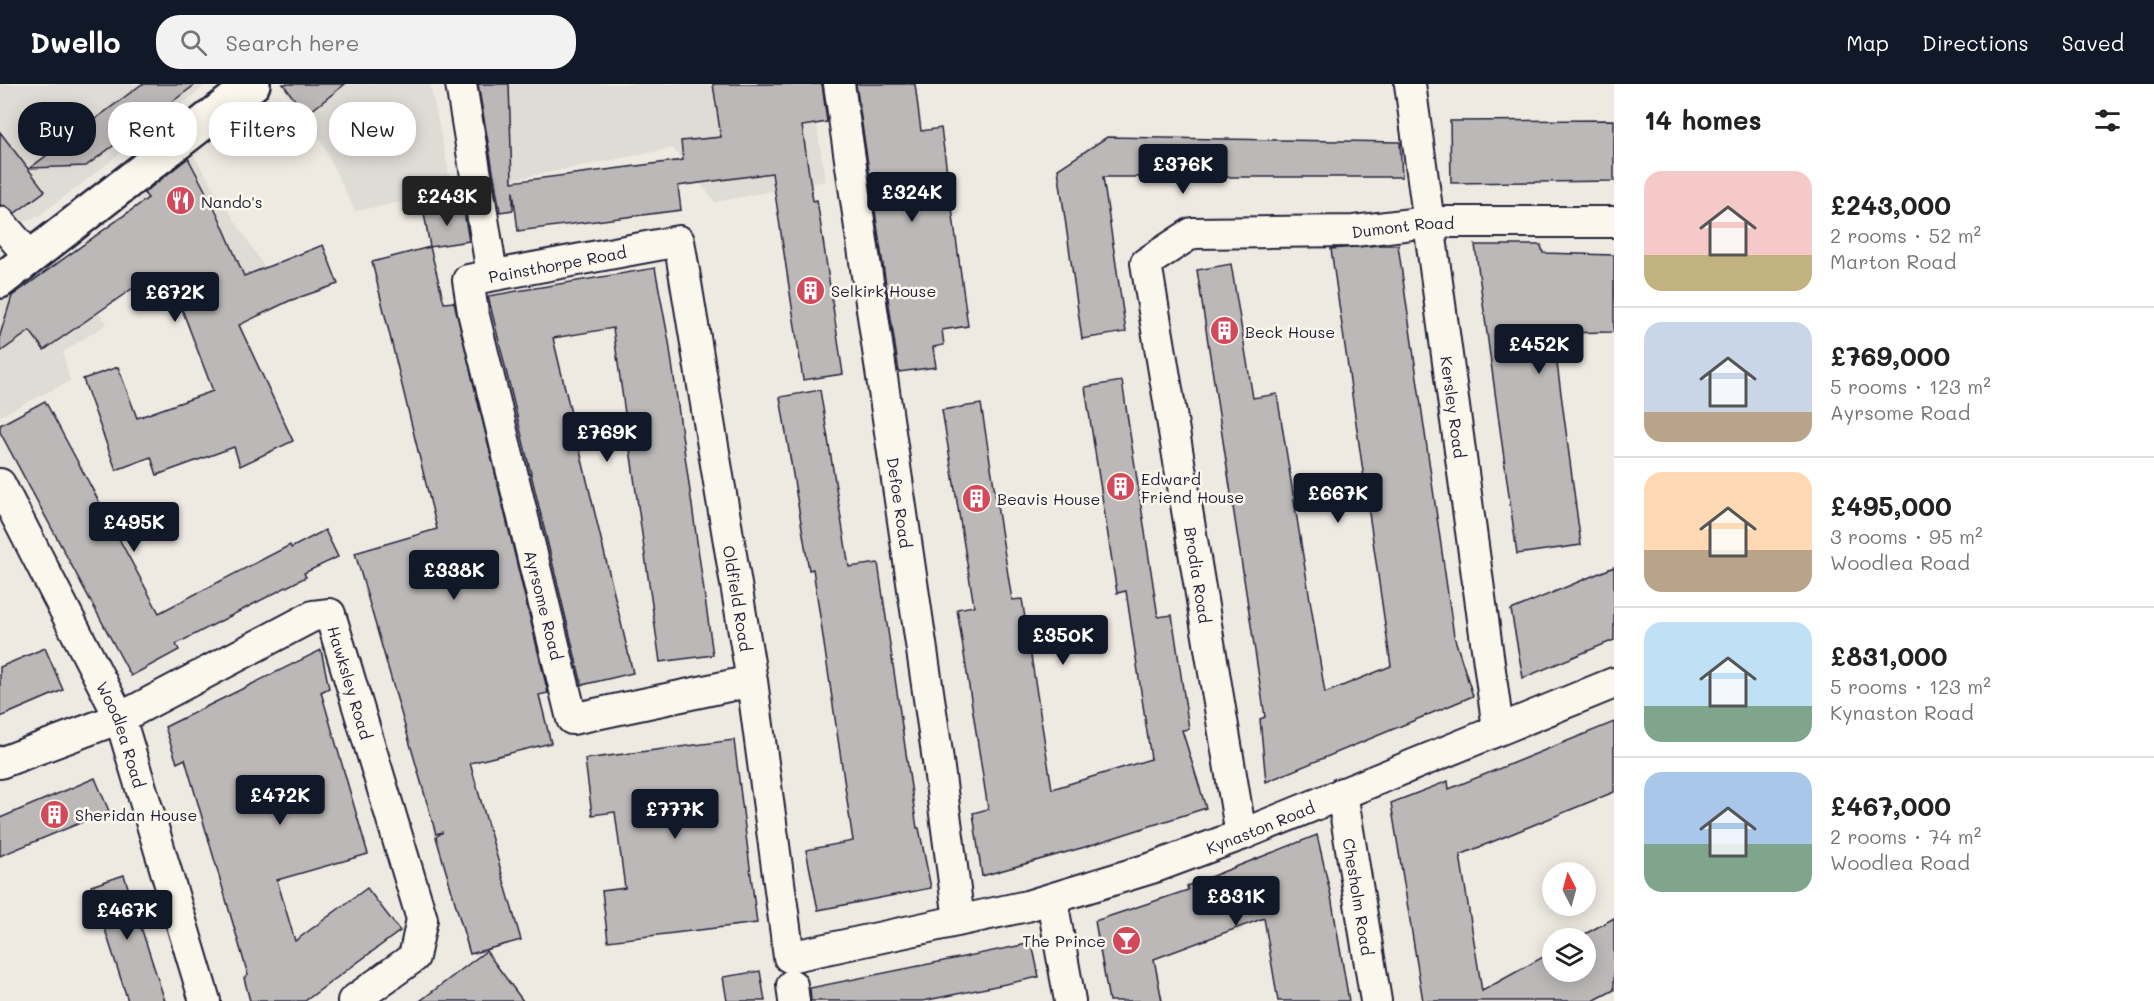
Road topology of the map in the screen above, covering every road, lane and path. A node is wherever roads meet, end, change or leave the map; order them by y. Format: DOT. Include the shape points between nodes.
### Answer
graph roads {
  1 [pos="253,84"];
  2 [pos="461,84"];
  3 [pos="839,84"];
  4 [pos="1410,84"];
  5 [pos="0,222"];
  6 [pos="1428,222"];
  7 [pos="1614,222"];
  8 [pos="1192,233"];
  9 [pos="680,241"];
  10 [pos="30,256"];
  11 [pos="492,274"];
  12 [pos="0,281"];
  13 [pos="473,312"];
  14 [pos="0,484"];
  15 [pos="752,681"];
  16 [pos="1614,683"];
  17 [pos="120,718"];
  18 [pos="1498,729"];
  19 [pos="0,763"];
  20 [pos="1342,793"];
  21 [pos="1241,835"];
  22 [pos="1052,900"];
  23 [pos="958,920"];
  24 [pos="791,981"];
  25 [pos="206,1001"];
  26 [pos="353,1001"];
  27 [pos="1070,1001"];
  28 [pos="1376,1001"];
  1 -- 10 [label="main road"];
  2 -- 11 [label="street"];
  3 -- 23 [label="street, Defoe Road"];
  4 -- 6 [label="street, Kersley Road"];
  5 -- 10 [label="street"];
  6 -- 7 [label="street, Dumont Road"];
  6 -- 8 [label="street, Dumont Road" via="1354,231"];
  6 -- 18 [label="street, Kersley Road"];
  8 -- 21 [label="street, Brodia Road" via="1146,264"];
  9 -- 11 [label="street, Painsthorpe Road"];
  9 -- 15 [label="street, Oldfield Road"];
  10 -- 12 [label="main road"];
  11 -- 13 [label="street, Painsthorpe Road" via="468,280"];
  13 -- 15 [label="street, Ayrsome Road" via="572,719"];
  14 -- 17 [label="street, Woodlea Road"];
  15 -- 24 [label="street, Oldfield Road"];
  16 -- 18 [label="street, Kynaston Road"];
  17 -- 19 [label="street, Hawksley Road"];
  17 -- 25 [label="street, Woodlea Road"];
  17 -- 26 [label="street, Hawksley Road" via="313,616 330,614 422,920 414,957"];
  18 -- 20 [label="street, Kynaston Road"];
  20 -- 21 [label="street, Kynaston Road"];
  20 -- 28 [label="street, Chesholm Road"];
  21 -- 22 [label="street, Kynaston Road"];
  22 -- 23 [label="street, Kynaston Road"];
  22 -- 27 [label="street"];
  23 -- 24 [label="street, Kynaston Road"];
}
